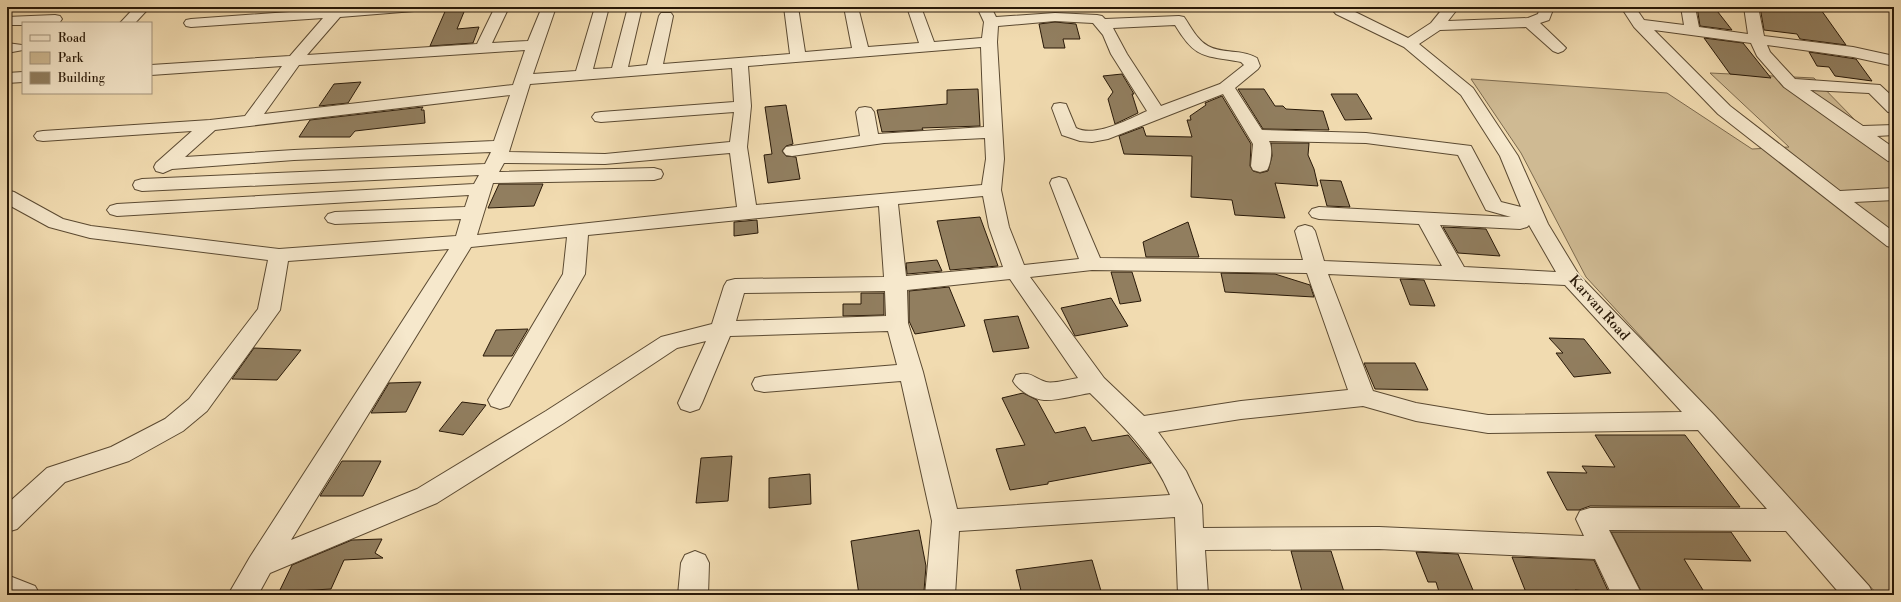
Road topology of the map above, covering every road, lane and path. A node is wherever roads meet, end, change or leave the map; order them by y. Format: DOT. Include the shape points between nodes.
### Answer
graph roads {
  1 [pos="144,7"];
  2 [pos="256,7"];
  3 [pos="414,7"];
  4 [pos="502,7"];
  5 [pos="549,7"];
  6 [pos="602,7"];
  7 [pos="635,7"];
  8 [pos="791,7"];
  9 [pos="851,7"];
  10 [pos="914,7"];
  11 [pos="1337,7"];
  12 [pos="1452,7"];
  13 [pos="1547,7"];
  14 [pos="1628,7"];
  15 [pos="1688,7"];
  16 [pos="1751,7"];
  17 [pos="337,10"];
  18 [pos="988,14"];
  19 [pos="666,16"];
  20 [pos="55,19"];
  21 [pos="247,20"];
  22 [pos="7,22"];
  23 [pos="128,22"];
  24 [pos="1530,22"];
  25 [pos="191,23"];
  26 [pos="1102,24"];
  27 [pos="1639,24"];
  28 [pos="1436,26"];
  29 [pos="1692,30"];
  30 [pos="1757,39"];
  31 [pos="989,42"];
  32 [pos="1409,44"];
  33 [pos="534,45"];
  34 [pos="928,47"];
  35 [pos="1558,48"];
  36 [pos="482,49"];
  37 [pos="861,52"];
  38 [pos="798,57"];
  39 [pos="294,61"];
  40 [pos="1894,61"];
  41 [pos="740,63"];
  42 [pos="654,69"];
  43 [pos="152,70"];
  44 [pos="619,72"];
  45 [pos="583,75"];
  46 [pos="22,77"];
  47 [pos="7,78"];
  48 [pos="1790,84"];
  49 [pos="521,85"];
  50 [pos="1226,87"];
  51 [pos="743,106"];
  52 [pos="1060,108"];
  53 [pos="1894,108"];
  54 [pos="865,112"];
  55 [pos="1157,113"];
  56 [pos="601,117"];
  57 [pos="252,119"];
  58 [pos="210,125"];
  59 [pos="1894,130"];
  60 [pos="992,132"];
  61 [pos="1859,132"];
  62 [pos="1258,135"];
  63 [pos="44,136"];
  64 [pos="870,140"];
  65 [pos="738,147"];
  66 [pos="792,151"];
  67 [pos="1894,157"];
  68 [pos="166,164"];
  69 [pos="1260,166"];
  70 [pos="492,168"];
  71 [pos="654,174"];
  72 [pos="1059,183"];
  73 [pos="142,185"];
  74 [pos="991,190"];
  75 [pos="1894,194"];
  76 [pos="7,196"];
  77 [pos="1835,197"];
  78 [pos="888,199"];
  79 [pos="117,210"];
  80 [pos="747,212"];
  81 [pos="473,213"];
  82 [pos="1319,214"];
  83 [pos="335,218"];
  84 [pos="1427,220"];
  85 [pos="1537,220"];
  86 [pos="578,229"];
  87 [pos="1305,231"];
  88 [pos="90,232"];
  89 [pos="464,242"];
  90 [pos="1894,242"];
  91 [pos="279,254"];
  92 [pos="1092,264"];
  93 [pos="1316,267"];
  94 [pos="1016,272"];
  95 [pos="1456,274"];
  96 [pos="1572,279"];
  97 [pos="896,284"];
  98 [pos="897,323"];
  99 [pos="722,329"];
  100 [pos="911,372"];
  101 [pos="1025,381"];
  102 [pos="764,384"];
  103 [pos="1096,384"];
  104 [pos="1364,397"];
  105 [pos="500,400"];
  106 [pos="690,403"];
  107 [pos="1705,421"];
  108 [pos="1139,426"];
  109 [pos="1188,505"];
  110 [pos="1793,520"];
  111 [pos="7,521"];
  112 [pos="946,521"];
  113 [pos="1191,539"];
  114 [pos="1604,548"];
  115 [pos="695,563"];
  116 [pos="260,565"];
  117 [pos="7,587"];
  118 [pos="25,595"];
  119 [pos="243,595"];
  120 [pos="693,595"];
  121 [pos="940,595"];
  122 [pos="1193,595"];
  123 [pos="1627,595"];
  124 [pos="1858,595"];
  1 -- 23 [label="street"];
  2 -- 21 [label="street"];
  3 -- 17 [label="street"];
  4 -- 36 [label="street"];
  5 -- 33 [label="street"];
  6 -- 45 [label="street"];
  7 -- 44 [label="street"];
  8 -- 38 [label="street"];
  9 -- 37 [label="street"];
  10 -- 34 [label="street"];
  11 -- 32 [label="street, Karvan Road"];
  12 -- 28 [label="street"];
  13 -- 24 [label="street" via="1544,17"];
  14 -- 27 [label="street"];
  15 -- 29 [label="street"];
  16 -- 30 [label="street"];
  17 -- 21 [label="street"];
  17 -- 39 [label="street"];
  18 -- 26 [label="street" via="1086,17 1096,19"];
  18 -- 31 [label="street"];
  19 -- 42 [label="street"];
  20 -- 22 [label="street"];
  21 -- 25 [label="street"];
  24 -- 28 [label="street"];
  24 -- 35 [label="street"];
  26 -- 50 [label="street" via="1179,20 1198,48 1251,61 1252,66"];
  26 -- 55 [label="street"];
  27 -- 29 [label="street"];
  27 -- 77 [label="street" via="1724,110"];
  28 -- 32 [label="street"];
  29 -- 30 [label="street"];
  30 -- 40 [label="street" via="1853,52"];
  30 -- 48 [label="street" via="1763,53"];
  31 -- 34 [label="street"];
  31 -- 60 [label="street"];
  32 -- 85 [label="street, Karvan Road" via="1467,92 1509,156"];
  33 -- 36 [label="street"];
  33 -- 49 [label="street"];
  34 -- 37 [label="street"];
  36 -- 39 [label="street"];
  37 -- 38 [label="street"];
  38 -- 41 [label="street"];
  39 -- 43 [label="street"];
  39 -- 57 [label="street"];
  41 -- 42 [label="street"];
  41 -- 51 [label="street"];
  42 -- 44 [label="street"];
  44 -- 45 [label="street"];
  45 -- 49 [label="street"];
  46 -- 47 [label="street"];
  48 -- 53 [label="street" via="1874,88"];
  48 -- 61 [label="street"];
  49 -- 57 [label="street"];
  49 -- 70 [label="street"];
  50 -- 55 [label="street"];
  50 -- 62 [label="street"];
  51 -- 56 [label="street"];
  51 -- 65 [label="street"];
  52 -- 55 [label="street" via="1068,131 1088,138"];
  54 -- 64 [label="street"];
  57 -- 58 [label="street"];
  58 -- 63 [label="street"];
  58 -- 68 [label="street"];
  59 -- 61 [label="street"];
  60 -- 64 [label="street"];
  60 -- 74 [label="street" via="995,159"];
  61 -- 67 [label="street"];
  62 -- 69 [label="street" via="1262,144"];
  62 -- 85 [label="street" via="1366,138 1465,150 1493,206"];
  64 -- 66 [label="street"];
  65 -- 70 [label="street"];
  65 -- 80 [label="street"];
  68 -- 70 [label="street" via="294,155"];
  68 -- 73 [label="street"];
  70 -- 71 [label="street"];
  70 -- 73 [label="street"];
  70 -- 79 [label="street" via="381,194 234,205"];
  70 -- 81 [label="street"];
  72 -- 92 [label="street"];
  73 -- 79 [label="street"];
  74 -- 78 [label="street"];
  74 -- 94 [label="street" via="999,227"];
  75 -- 77 [label="street"];
  76 -- 88 [label="street" via="56,223"];
  77 -- 90 [label="street"];
  78 -- 80 [label="street"];
  78 -- 97 [label="street"];
  79 -- 88 [label="street"];
  80 -- 86 [label="street"];
  81 -- 83 [label="street"];
  81 -- 89 [label="street"];
  82 -- 84 [label="street"];
  84 -- 85 [label="street"];
  84 -- 95 [label="street"];
  85 -- 96 [label="street, Karvan Road"];
  86 -- 89 [label="street"];
  86 -- 105 [label="street" via="574,274"];
  87 -- 93 [label="street"];
  88 -- 91 [label="street"];
  89 -- 91 [label="street"];
  89 -- 116 [label="street"];
  91 -- 111 [label="street" via="269,310 198,405 174,425 120,454 56,475"];
  92 -- 93 [label="street"];
  92 -- 94 [label="street"];
  93 -- 95 [label="street"];
  93 -- 104 [label="street"];
  94 -- 97 [label="street"];
  94 -- 103 [label="street"];
  95 -- 96 [label="street"];
  96 -- 107 [label="street, Karvan Road"];
  97 -- 98 [label="street"];
  97 -- 99 [label="street" via="736,286"];
  98 -- 99 [label="street"];
  98 -- 100 [label="street"];
  99 -- 106 [label="street"];
  99 -- 116 [label="street" via="668,342 556,417 426,496"];
  100 -- 102 [label="street"];
  100 -- 112 [label="street"];
  101 -- 103 [label="street" via="1044,392"];
  103 -- 108 [label="street"];
  104 -- 107 [label="street" via="1416,412 1488,424"];
  104 -- 108 [label="street" via="1241,410"];
  107 -- 110 [label="street, Karvan Road"];
  108 -- 109 [label="street" via="1173,471"];
  109 -- 112 [label="street"];
  109 -- 113 [label="street"];
  110 -- 114 [label="street" via="1590,519"];
  110 -- 124 [label="street, Karvan Road"];
  112 -- 121 [label="street"];
  113 -- 114 [label="street" via="1379,538"];
  113 -- 122 [label="street"];
  114 -- 123 [label="street"];
  115 -- 120 [label="street"];
  116 -- 119 [label="street"];
  117 -- 118 [label="street"];
}
